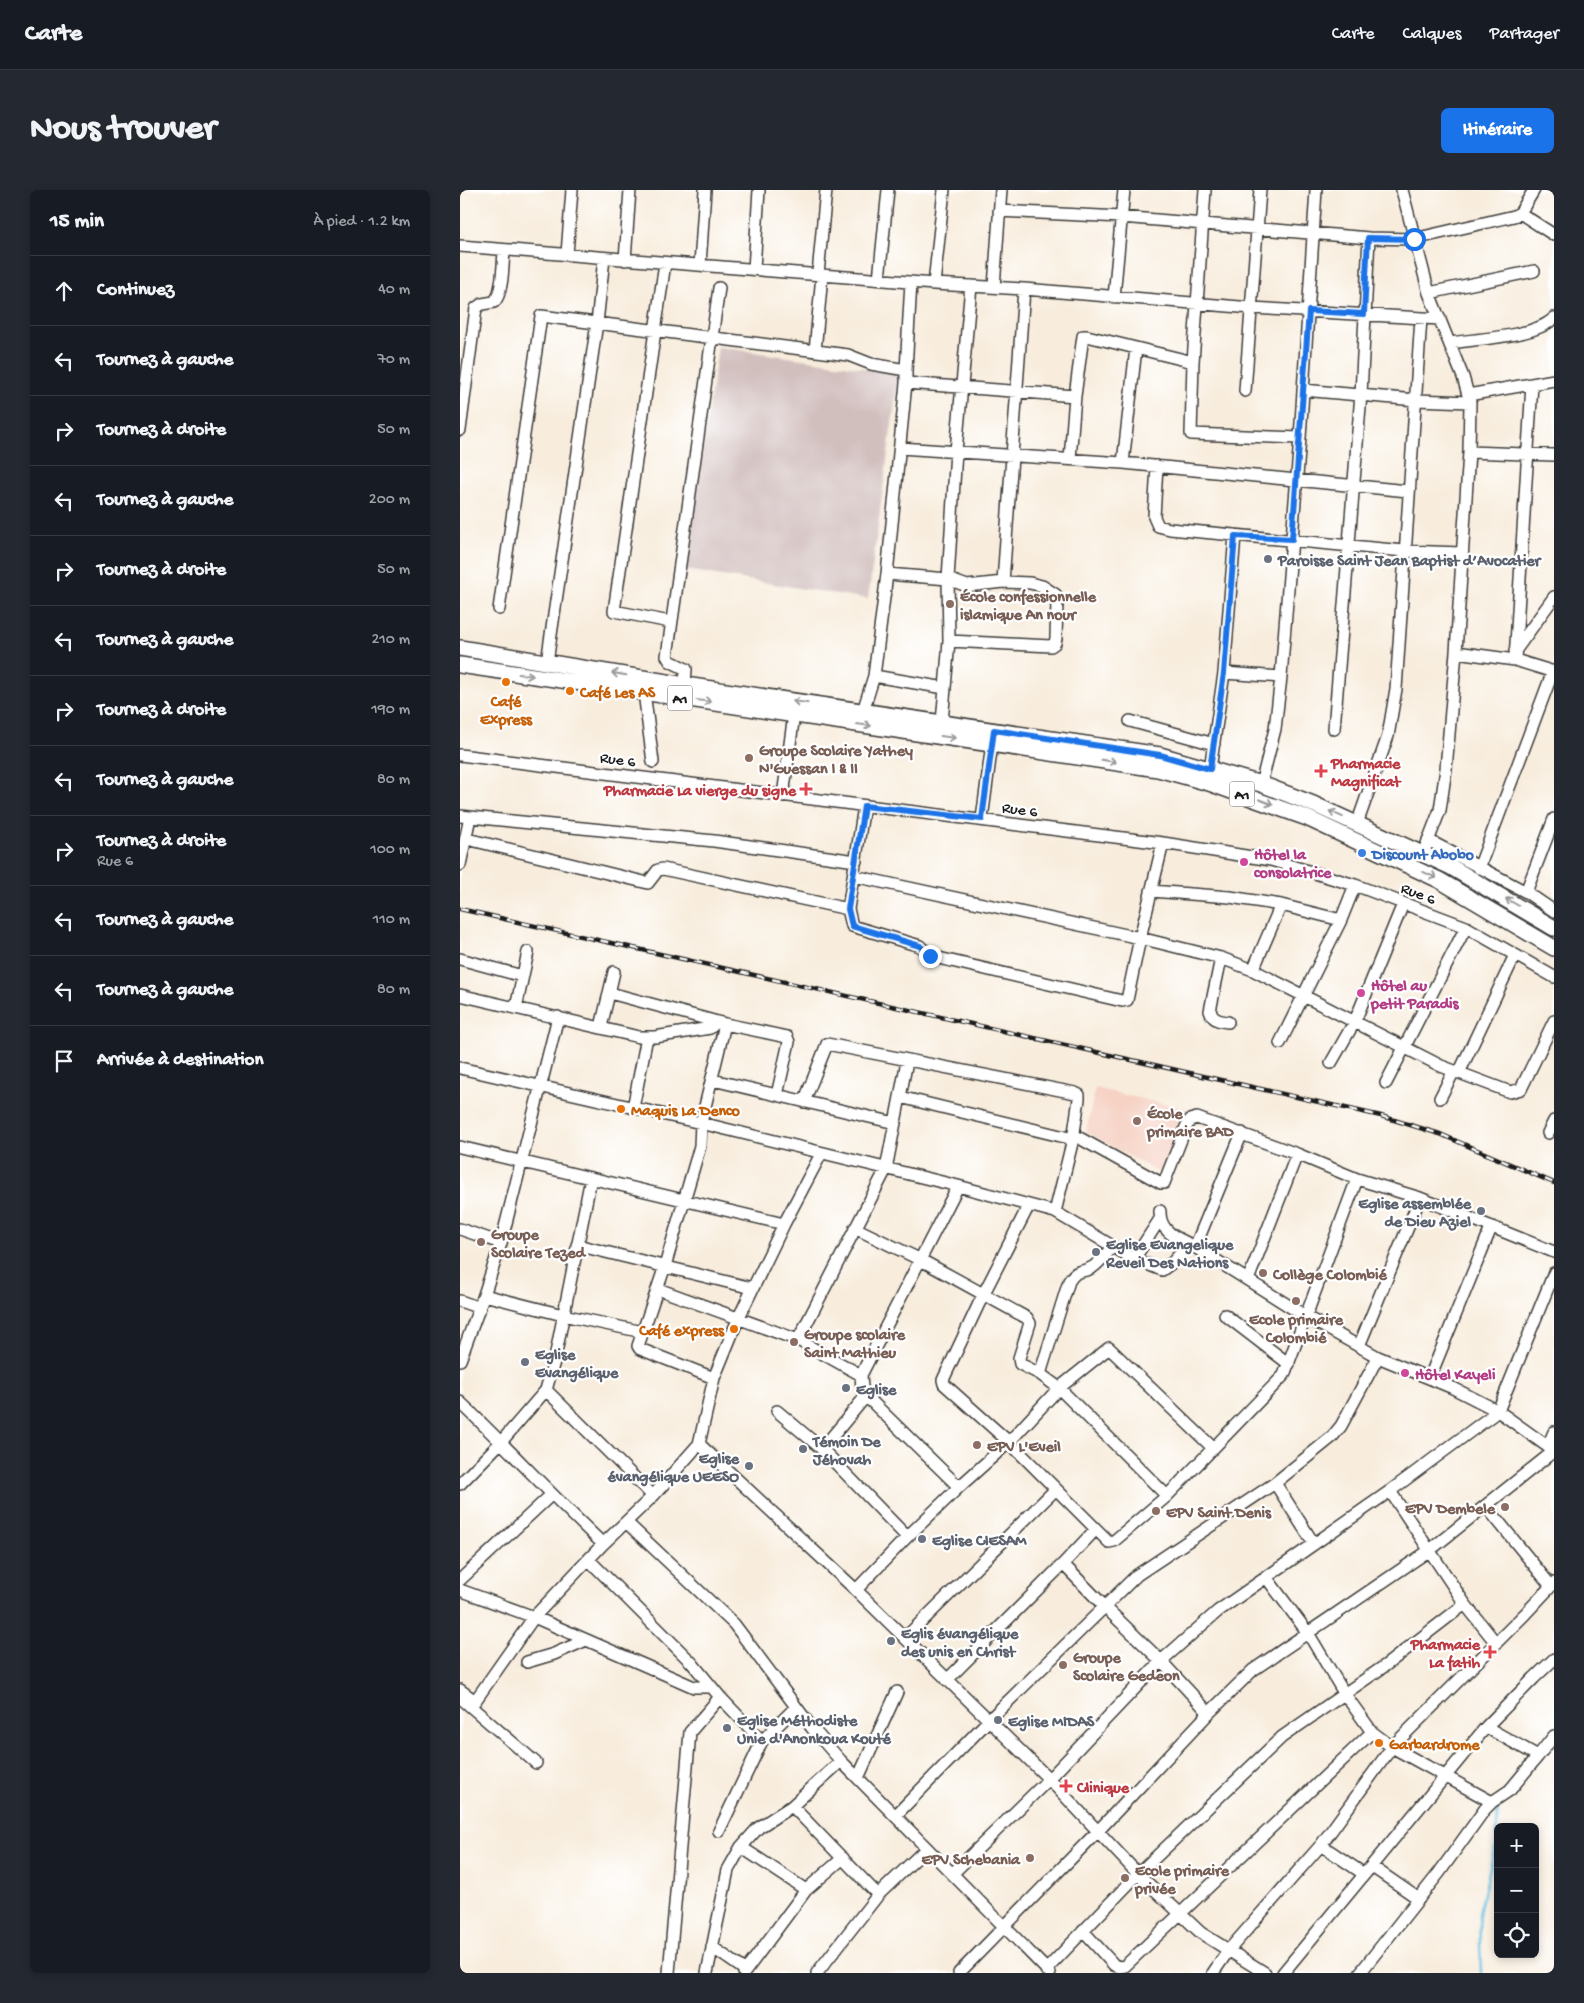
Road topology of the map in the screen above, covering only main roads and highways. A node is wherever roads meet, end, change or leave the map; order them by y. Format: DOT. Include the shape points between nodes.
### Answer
graph roads {
  1 [pos="460,648"];
  2 [pos="460,665"];
  3 [pos="993,736"];
  4 [pos="1554,928"];
  5 [pos="1554,948"];
  3 -- 1 [label="main road, A1, one-way" via="942,722 684,685"];
  2 -- 3 [label="main road, A1, one-way" via="794,714"];
  4 -- 3 [label="main road, A1, one-way" via="1466,876 1425,847 1357,824 1261,784 1160,755"];
  3 -- 5 [label="main road, A1, one-way" via="1158,769 1258,799 1307,818 1439,880"];
}
